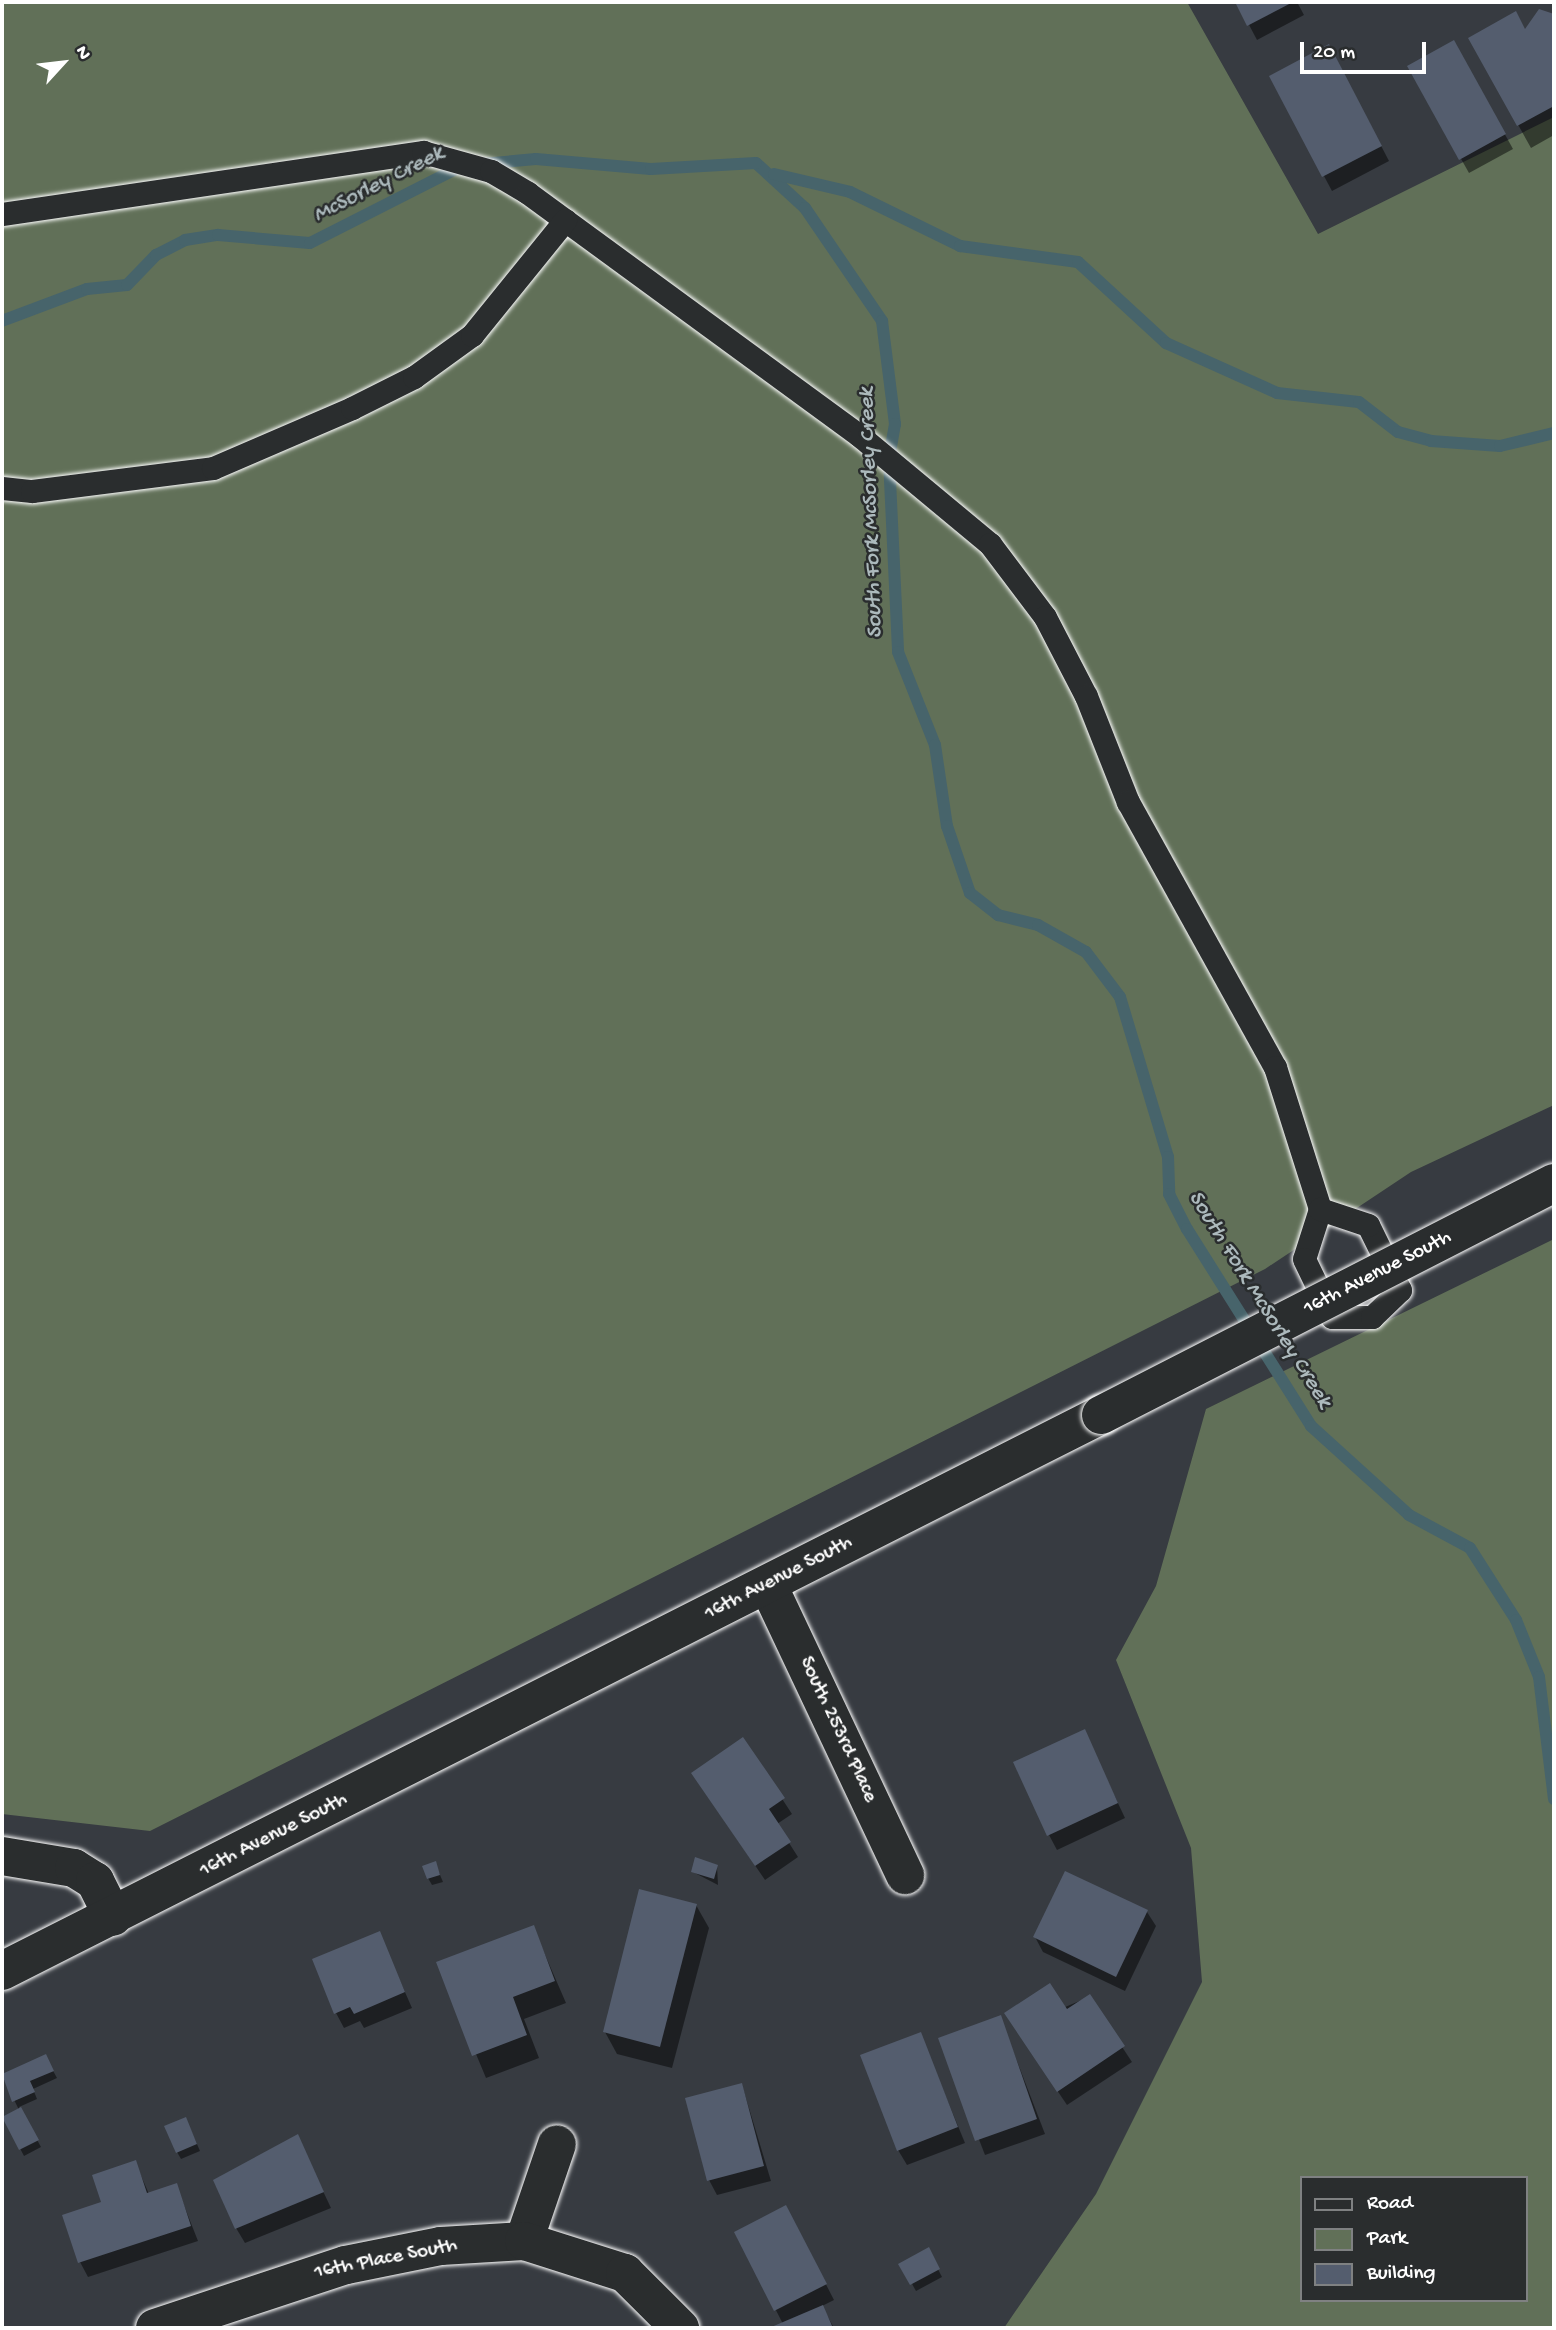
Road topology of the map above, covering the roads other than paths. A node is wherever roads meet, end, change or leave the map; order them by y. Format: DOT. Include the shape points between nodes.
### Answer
graph roads {
  1 [pos="2,214"];
  2 [pos="565,220"];
  3 [pos="2,488"];
  4 [pos="1554,1183"];
  5 [pos="1320,1209"];
  6 [pos="768,1585"];
  7 [pos="2,1856"];
  8 [pos="905,1875"];
  9 [pos="113,1917"];
  10 [pos="2,1971"];
  11 [pos="557,2144"];
  12 [pos="524,2241"];
  13 [pos="155,2328"];
  14 [pos="680,2328"];
  1 -- 2 [label="lane" via="367,157 437,156 477,167"];
  2 -- 3 [label="lane" via="472,335 414,377 352,408 213,468 32,491"];
  2 -- 5 [label="lane" via="904,469 990,544 1045,617 1086,696 1128,802 1275,1068"];
  4 -- 6 [label="main road, 16th Avenue South, bridge"];
  5 -- 5 [label="lane" via="1304,1259 1332,1317 1372,1317 1400,1290 1368,1225"];
  6 -- 8 [label="main road, South 253rd Place"];
  6 -- 9 [label="main road, 16th Avenue South"];
  7 -- 9 [label="main road" via="74,1868 95,1881"];
  9 -- 10 [label="main road, 16th Avenue South"];
  11 -- 12 [label="main road"];
  12 -- 13 [label="main road, 16th Place South" via="442,2246 346,2265"];
  12 -- 14 [label="main road" via="625,2273"];
}
